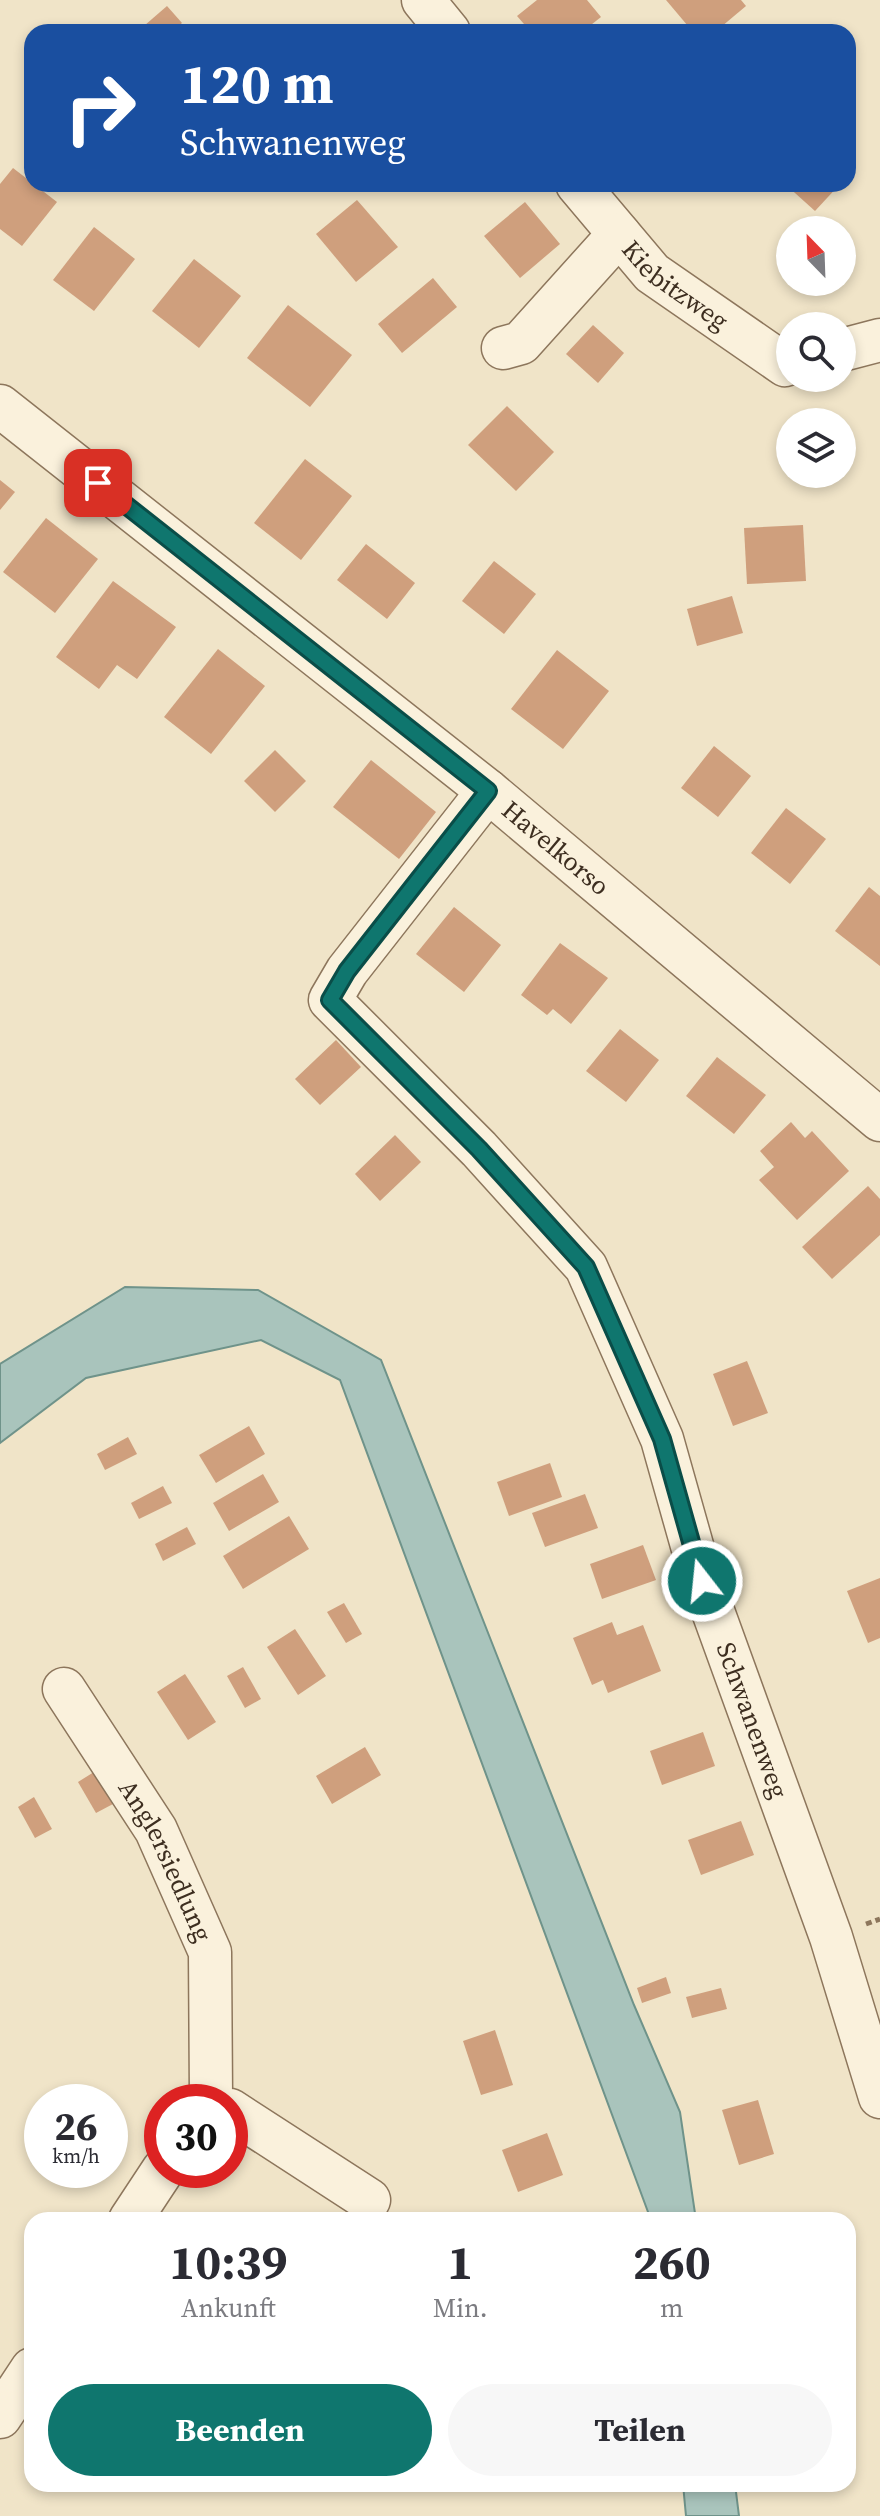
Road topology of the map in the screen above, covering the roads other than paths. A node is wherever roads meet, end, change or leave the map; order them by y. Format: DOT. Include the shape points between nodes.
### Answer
graph roads {
  1 [pos="423,0"];
  2 [pos="442,24"];
  3 [pos="584,192"];
  4 [pos="619,234"];
  5 [pos="880,340"];
  6 [pos="856,346"];
  7 [pos="503,348"];
  8 [pos="776,359"];
  9 [pos="0,406"];
  10 [pos="488,791"];
  11 [pos="880,1120"];
  12 [pos="64,1689"];
  13 [pos="215,2084"];
  14 [pos="880,2097"];
  15 [pos="248,2123"];
  16 [pos="151,2188"];
  17 [pos="369,2200"];
  18 [pos="135,2212"];
  19 [pos="24,2381"];
  20 [pos="0,2417"];
  1 -- 2 [label="street"];
  3 -- 4 [label="street, Kiebitzweg"];
  4 -- 7 [label="street" via="521,343"];
  4 -- 8 [label="street, Kiebitzweg" via="652,273"];
  5 -- 6 [label="street"];
  9 -- 10 [label="street, Havelkorso"];
  10 -- 11 [label="street, Havelkorso"];
  10 -- 14 [label="street, Schwanenweg" via="330,1000 479,1149 586,1267 662,1439 702,1581 831,1937"];
  12 -- 13 [label="street, Anglersiedlung" via="156,1830 210,1952"];
  15 -- 17 [label="street, Anglersiedlung"];
  16 -- 18 [label="street"];
  19 -- 20 [label="street"];
}
